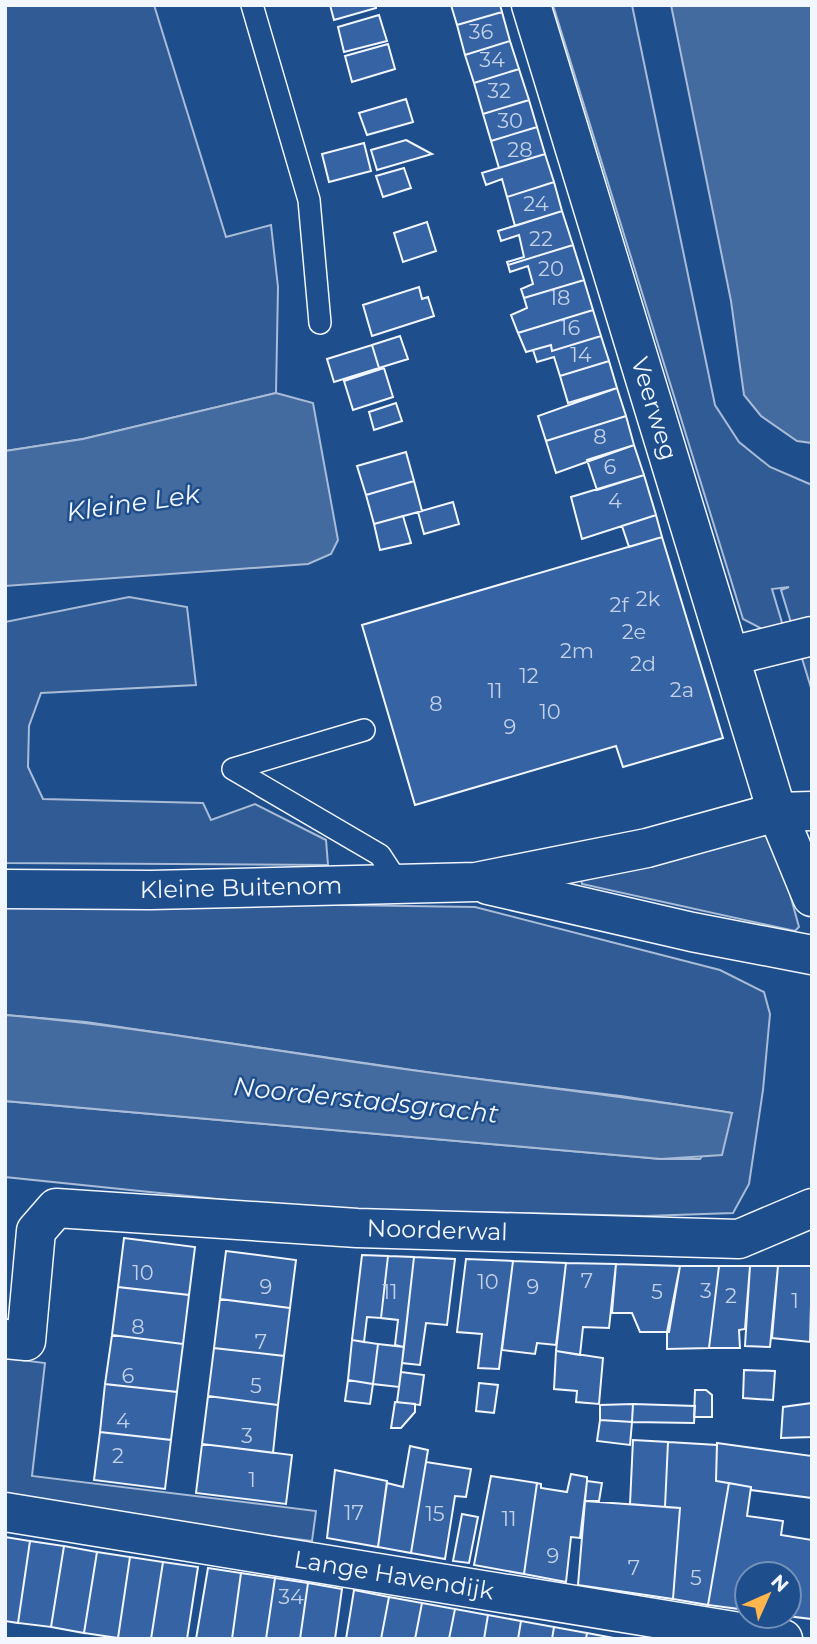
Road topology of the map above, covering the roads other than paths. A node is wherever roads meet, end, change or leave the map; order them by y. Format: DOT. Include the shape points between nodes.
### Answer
graph roads {
  1 [pos="252,5"];
  2 [pos="531,5"];
  3 [pos="320,323"];
  4 [pos="812,636"];
  5 [pos="731,656"];
  6 [pos="364,730"];
  7 [pos="795,812"];
  8 [pos="476,882"];
  9 [pos="399,884"];
  10 [pos="5,888"];
  11 [pos="812,897"];
  12 [pos="812,955"];
  13 [pos="812,1208"];
  14 [pos="5,1339"];
  15 [pos="5,1512"];
  16 [pos="783,1639"];
  1 -- 3 [label="lane" via="309,200"];
  2 -- 5 [label="street, Veerweg"];
  4 -- 5 [label="street"];
  5 -- 7 [label="street, Veerweg"];
  6 -- 9 [label="lane" via="233,769 380,855"];
  7 -- 8 [label="street, Kleine Buitenom"];
  7 -- 11 [label="street, Veerweg"];
  8 -- 9 [label="street, Kleine Buitenom"];
  8 -- 12 [label="street, Kleine Buitenom"];
  9 -- 10 [label="street, Kleine Buitenom"];
  13 -- 14 [label="street, Noorderwal" via="738,1239 357,1228 56,1208 36,1231 26,1341"];
  15 -- 16 [label="street, Lange Havendijk"];
}
